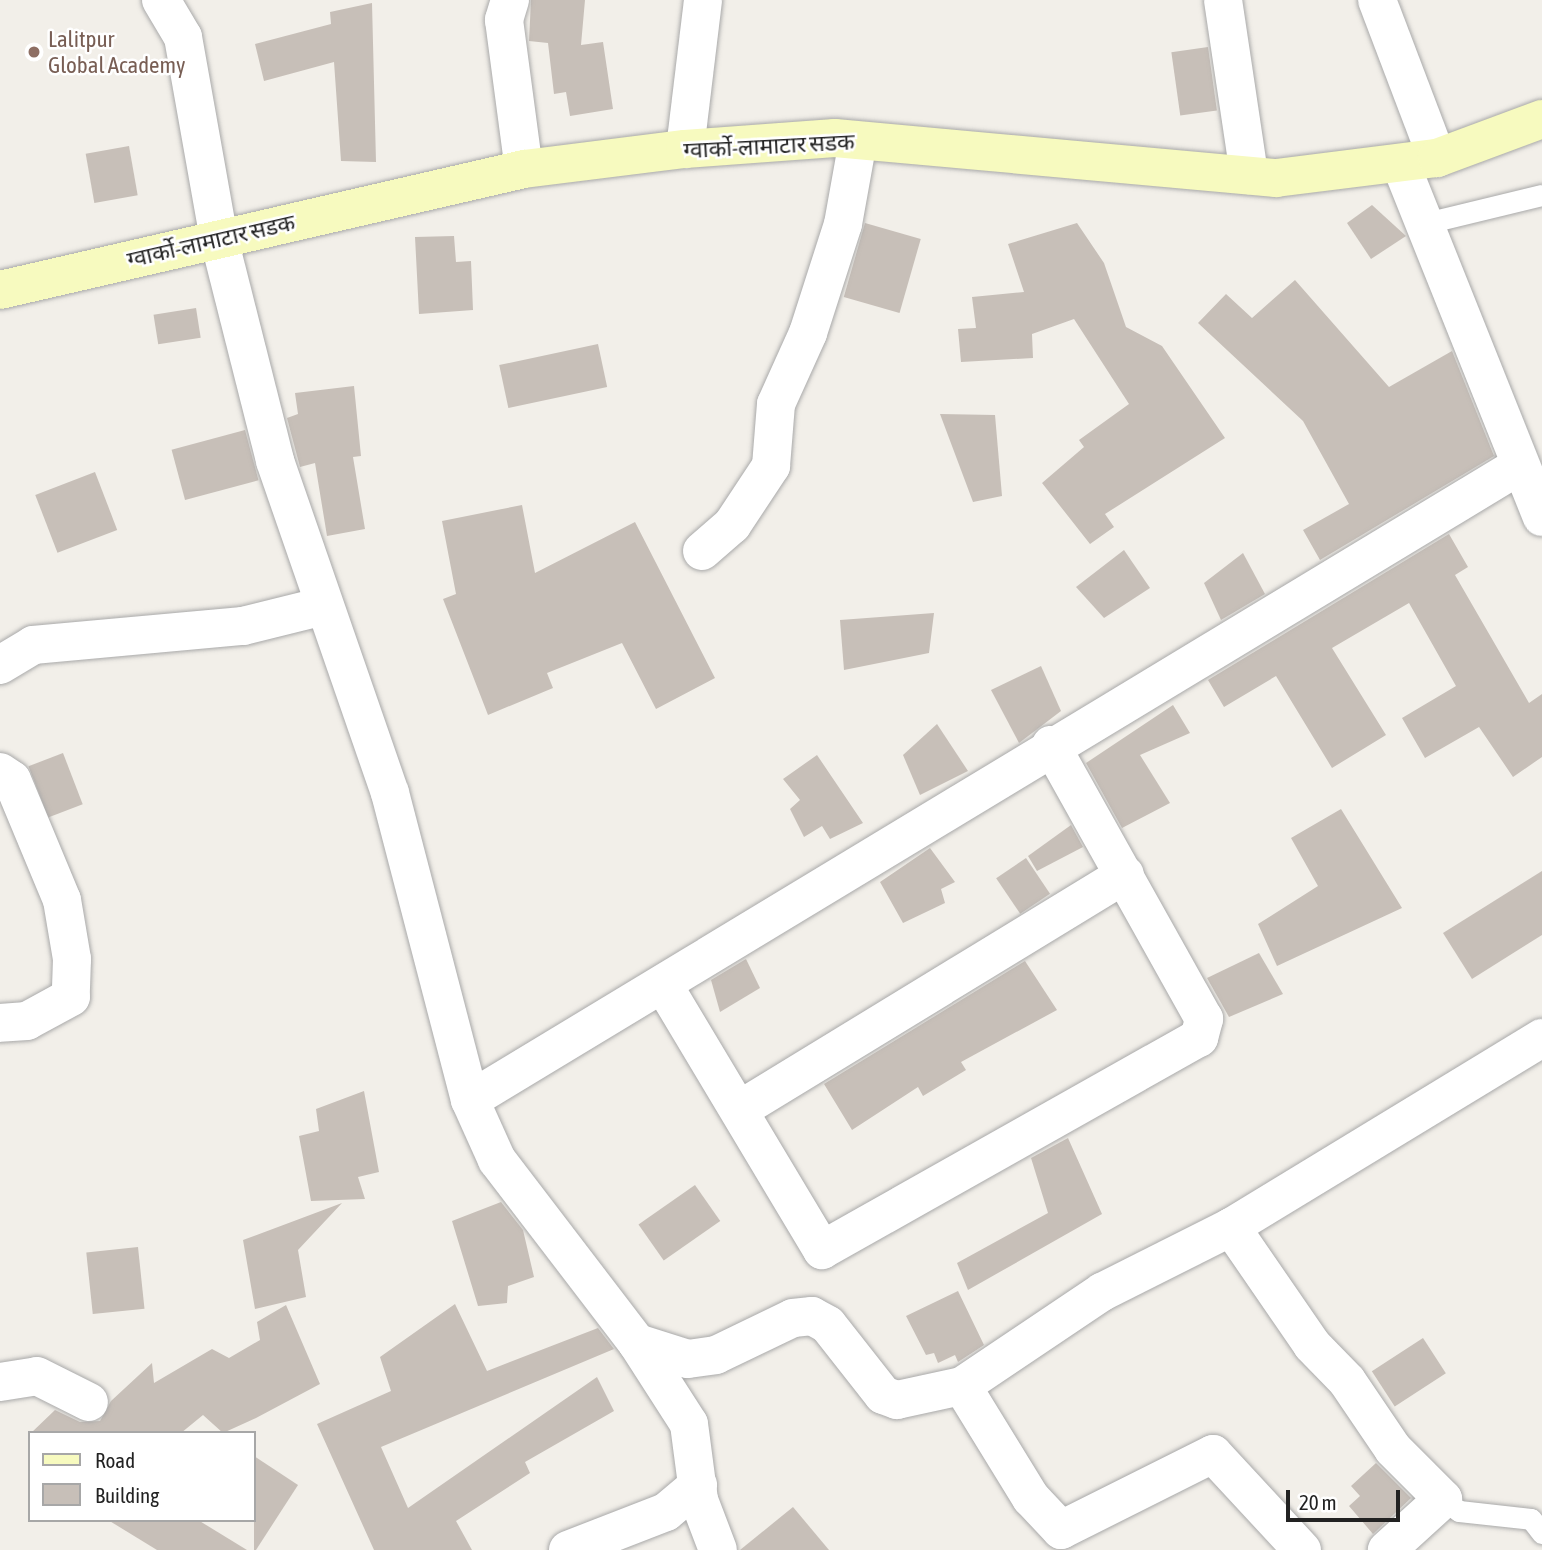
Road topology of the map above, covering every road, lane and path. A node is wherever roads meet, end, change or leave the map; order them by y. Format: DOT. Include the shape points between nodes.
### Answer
graph roads {
  1 [pos="161,0"];
  2 [pos="510,0"];
  3 [pos="703,0"];
  4 [pos="1223,0"];
  5 [pos="1377,0"];
  6 [pos="1542,119"];
  7 [pos="858,141"];
  8 [pos="685,149"];
  9 [pos="1419,161"];
  10 [pos="524,169"];
  11 [pos="1249,176"];
  12 [pos="1542,195"];
  13 [pos="1426,223"];
  14 [pos="219,239"];
  15 [pos="0,290"];
  16 [pos="1534,495"];
  17 [pos="702,551"];
  18 [pos="324,606"];
  19 [pos="0,665"];
  20 [pos="1051,745"];
  21 [pos="0,772"];
  22 [pos="1125,874"];
  23 [pos="664,986"];
  24 [pos="0,1023"];
  25 [pos="1542,1038"];
  26 [pos="470,1100"];
  27 [pos="739,1110"];
  28 [pos="1231,1227"];
  29 [pos="637,1343"];
  30 [pos="0,1382"];
  31 [pos="962,1386"];
  32 [pos="89,1402"];
  33 [pos="698,1485"];
  34 [pos="1443,1499"];
  35 [pos="1542,1533"];
  36 [pos="1064,1540"];
  37 [pos="568,1550"];
  38 [pos="718,1550"];
  39 [pos="1302,1550"];
  40 [pos="1387,1550"];
  1 -- 14 [label="street" via="183,37"];
  2 -- 10 [label="street" via="504,20"];
  3 -- 8 [label="street"];
  4 -- 11 [label="street"];
  5 -- 9 [label="street"];
  6 -- 9 [label="main road, ग्वार्को-लामाटार सडक"];
  7 -- 8 [label="main road, ग्वार्को-लामाटार सडक"];
  7 -- 11 [label="main road, ग्वार्को-लामाटार सडक"];
  7 -- 17 [label="street" via="843,224 808,333 776,404 771,466 732,525"];
  8 -- 10 [label="main road, ग्वार्को-लामाटार सडक"];
  9 -- 11 [label="main road, ग्वार्को-लामाटार सडक" via="1352,173"];
  9 -- 13 [label="street"];
  10 -- 14 [label="main road, ग्वार्को-लामाटार सडक"];
  12 -- 13 [label="lane"];
  13 -- 16 [label="street"];
  14 -- 15 [label="main road, ग्वार्को-लामाटार सडक"];
  14 -- 18 [label="street" via="275,461"];
  16 -- 20 [label="street"];
  18 -- 19 [label="street" via="243,626 33,645"];
  18 -- 26 [label="street" via="390,793"];
  20 -- 22 [label="street"];
  20 -- 23 [label="street"];
  21 -- 24 [label="street" via="12,780 62,900 72,959 71,997 27,1021"];
  22 -- 27 [label="street"];
  22 -- 27 [label="street" via="1204,1019 1199,1038 829,1250 816,1247"];
  23 -- 26 [label="street"];
  23 -- 27 [label="street"];
  25 -- 28 [label="street"];
  26 -- 29 [label="street" via="497,1160"];
  28 -- 31 [label="street" via="1102,1292"];
  28 -- 34 [label="street" via="1312,1345 1347,1381 1393,1449"];
  29 -- 31 [label="street" via="688,1359 716,1355 793,1318 812,1316 828,1325 883,1395 897,1400"];
  29 -- 33 [label="street" via="689,1424"];
  30 -- 32 [label="street" via="37,1376"];
  31 -- 36 [label="street" via="1031,1498"];
  33 -- 37 [label="street" via="666,1513"];
  33 -- 38 [label="street"];
  34 -- 35 [label="lane" via="1458,1511 1531,1519"];
  34 -- 40 [label="street"];
  36 -- 39 [label="street" via="1213,1454"];
}
